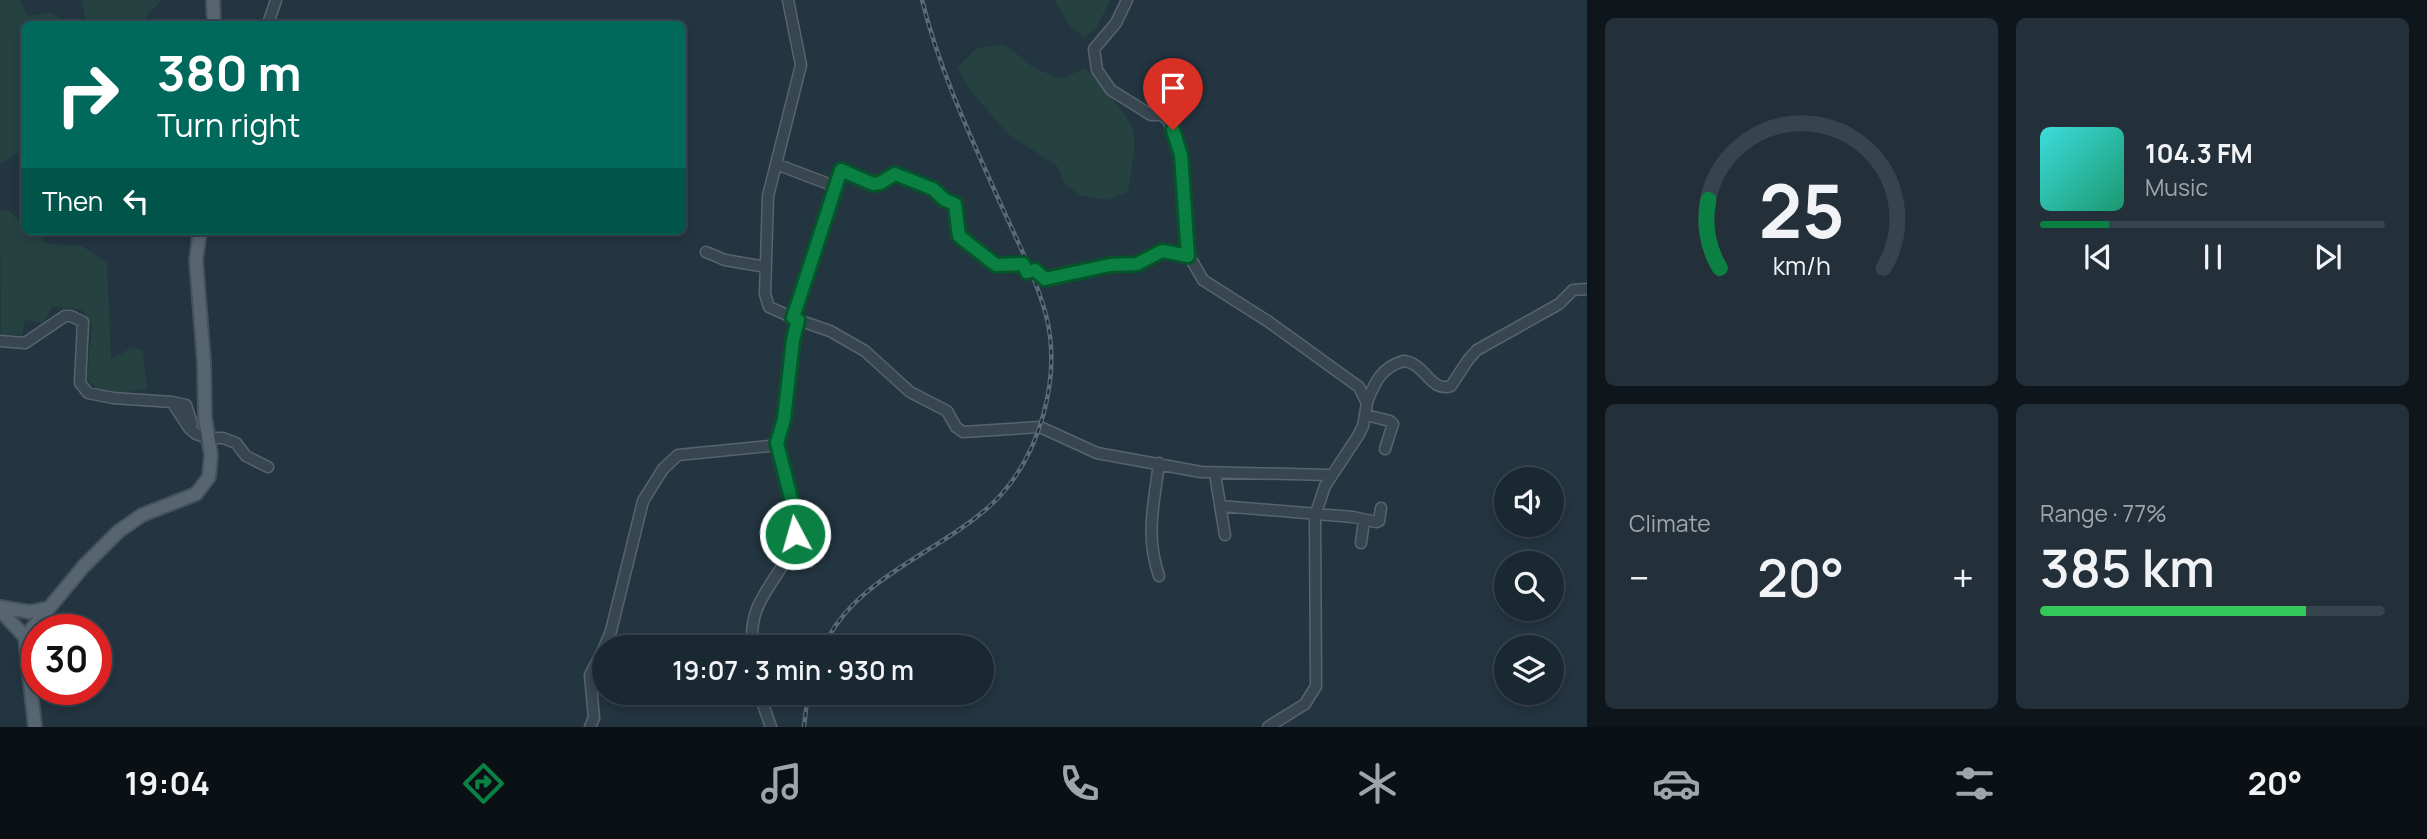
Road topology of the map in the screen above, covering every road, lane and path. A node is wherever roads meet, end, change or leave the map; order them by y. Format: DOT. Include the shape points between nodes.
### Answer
graph roads {
  1 [pos="213,0"];
  2 [pos="276,0"];
  3 [pos="788,0"];
  4 [pos="1127,0"];
  5 [pos="214,21"];
  6 [pos="269,21"];
  7 [pos="776,164"];
  8 [pos="834,186"];
  9 [pos="199,235"];
  10 [pos="706,252"];
  11 [pos="1188,256"];
  12 [pos="766,267"];
  13 [pos="1587,289"];
  14 [pos="795,319"];
  15 [pos="0,341"];
  16 [pos="1367,403"];
  17 [pos="1366,415"];
  18 [pos="204,437"];
  19 [pos="777,443"];
  20 [pos="1385,449"];
  21 [pos="1159,463"];
  22 [pos="268,467"];
  23 [pos="1215,474"];
  24 [pos="1331,475"];
  25 [pos="1222,506"];
  26 [pos="1381,508"];
  27 [pos="1315,516"];
  28 [pos="1364,520"];
  29 [pos="1225,535"];
  30 [pos="1362,543"];
  31 [pos="1159,576"];
  32 [pos="50,607"];
  33 [pos="0,608"];
  34 [pos="44,614"];
  35 [pos="21,632"];
  36 [pos="609,635"];
  37 [pos="752,635"];
  38 [pos="592,671"];
  39 [pos="592,696"];
  40 [pos="33,705"];
  41 [pos="593,705"];
  42 [pos="763,705"];
  43 [pos="35,727"];
  44 [pos="590,727"];
  45 [pos="771,727"];
  46 [pos="1268,727"];
  1 -- 5 [label="main road"];
  2 -- 6 [label="street"];
  3 -- 7 [label="street" via="801,65"];
  4 -- 11 [label="street" via="1094,50 1094,64 1111,90 1168,120 1181,155"];
  7 -- 8 [label="street"];
  7 -- 12 [label="street" via="768,196"];
  8 -- 11 [label="street" via="843,170 873,184 895,174 933,189 955,204 959,236 994,264 1023,264 1027,272 1035,270 1045,279 1137,264 1162,251"];
  8 -- 14 [label="street"];
  9 -- 18 [label="main road" via="196,260"];
  10 -- 12 [label="street"];
  11 -- 16 [label="street" via="1203,280 1359,387"];
  12 -- 14 [label="street" via="769,307"];
  13 -- 16 [label="street" via="1573,290 1559,304 1477,350 1451,386 1435,385 1415,363 1404,361 1377,377"];
  14 -- 19 [label="street"];
  14 -- 21 [label="street" via="830,331 865,351 910,392 947,411 963,432 1040,427 1097,453"];
  15 -- 18 [label="street" via="26,343 71,316 83,322 80,383 88,393 172,402 189,428"];
  16 -- 17 [label="street"];
  17 -- 20 [label="street" via="1393,424"];
  17 -- 24 [label="street" via="1358,436"];
  18 -- 22 [label="street" via="236,443 246,456"];
  18 -- 32 [label="main road" via="211,466 203,488 142,515 120,531"];
  19 -- 36 [label="street" via="678,455 663,469 643,501"];
  19 -- 37 [label="street" via="794,510 795,534 790,555 754,613"];
  21 -- 23 [label="street"];
  21 -- 31 [label="street" via="1150,536"];
  23 -- 24 [label="street"];
  23 -- 25 [label="street"];
  24 -- 27 [label="street"];
  25 -- 27 [label="street"];
  25 -- 29 [label="street"];
  26 -- 28 [label="street" via="1379,521"];
  27 -- 28 [label="street"];
  27 -- 46 [label="street" via="1316,686 1305,704"];
  28 -- 30 [label="street"];
  32 -- 33 [label="main road" via="30,612"];
  32 -- 34 [label="main road"];
  33 -- 35 [label="main road"];
  38 -- 39 [label="street"];
  40 -- 43 [label="main road"];
  41 -- 44 [label="street"];
  42 -- 45 [label="street"];
}
